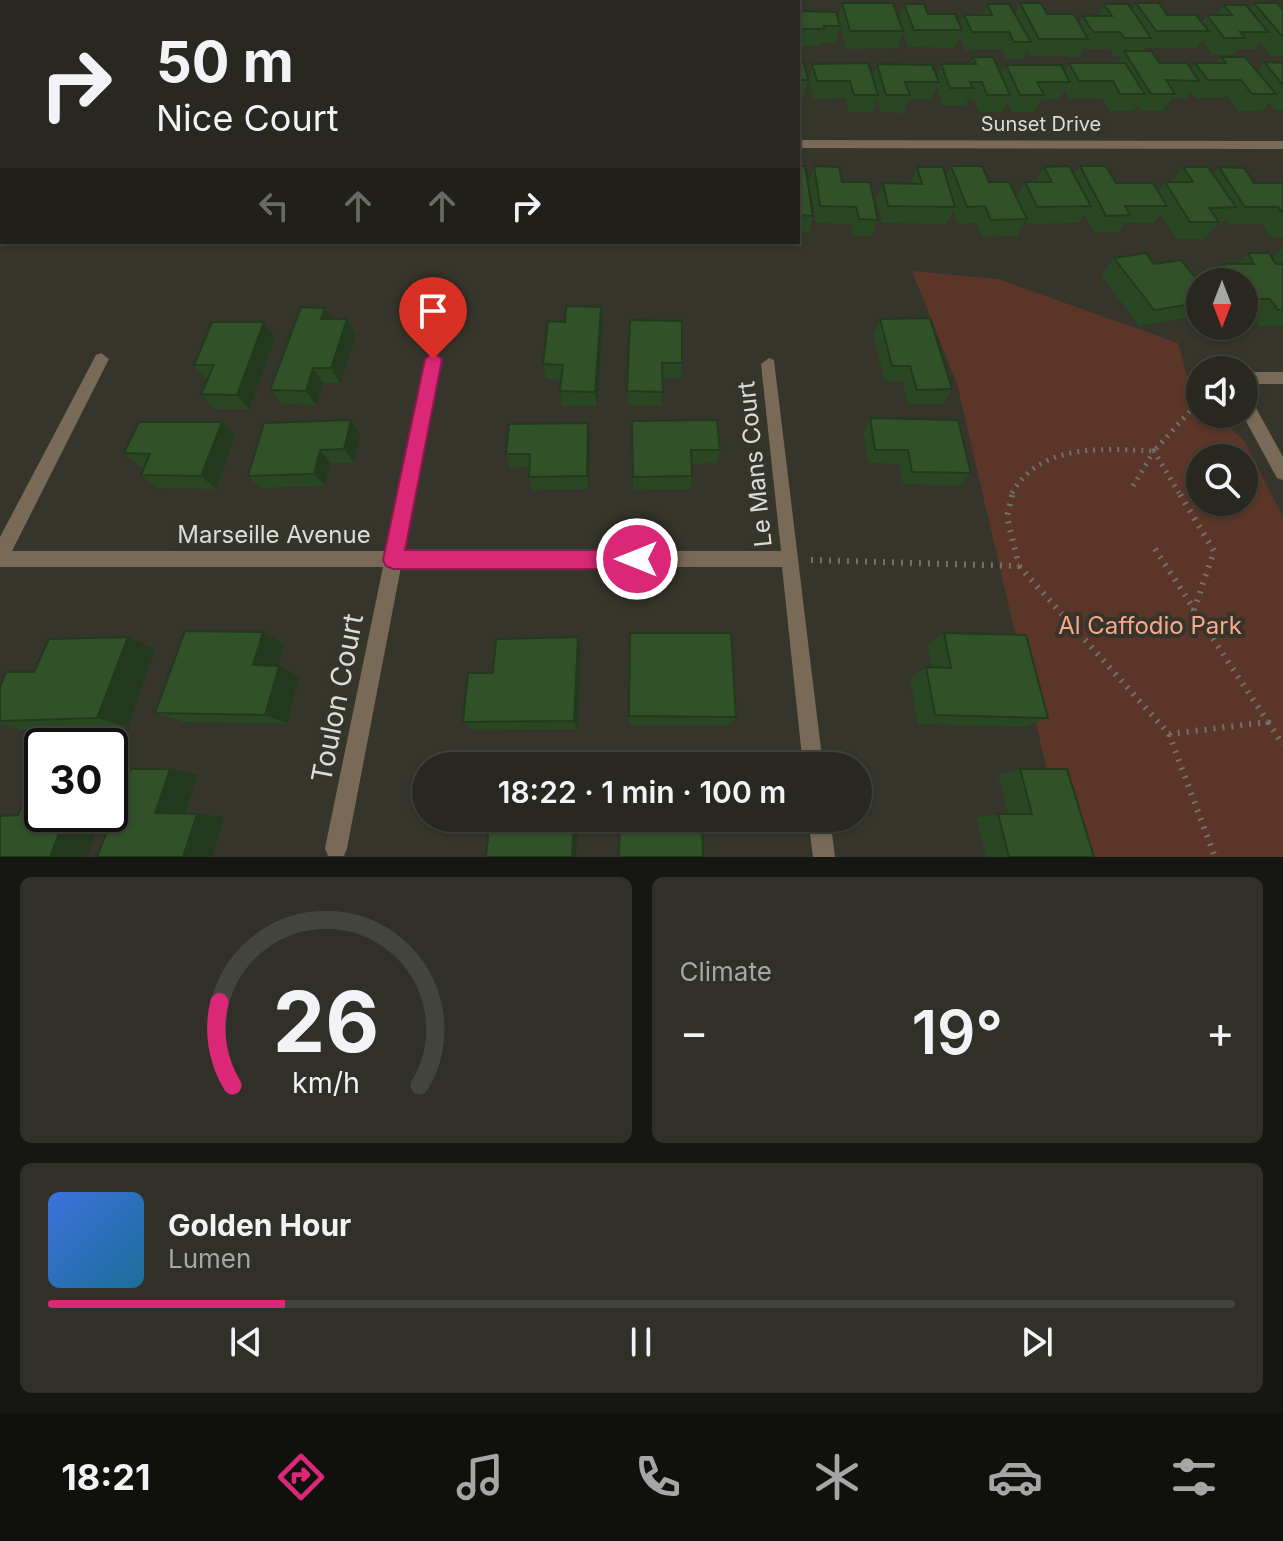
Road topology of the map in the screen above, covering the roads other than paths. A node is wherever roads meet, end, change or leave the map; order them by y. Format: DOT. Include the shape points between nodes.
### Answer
graph roads {
  1 [pos="800,144"];
  2 [pos="1283,145"];
  3 [pos="101,359"];
  4 [pos="433,359"];
  5 [pos="769,364"];
  6 [pos="1258,378"];
  7 [pos="1283,378"];
  8 [pos="1258,427"];
  9 [pos="1283,473"];
  10 [pos="0,557"];
  11 [pos="789,559"];
  12 [pos="393,560"];
  13 [pos="811,752"];
  14 [pos="821,832"];
  15 [pos="336,848"];
  16 [pos="824,857"];
  1 -- 2 [label="street, Sunset Drive"];
  3 -- 10 [label="street"];
  4 -- 12 [label="street, Toulon Court"];
  5 -- 11 [label="street, Le Mans Court"];
  6 -- 7 [label="street"];
  8 -- 9 [label="street"];
  10 -- 12 [label="street, Marseille Avenue"];
  11 -- 12 [label="street, Marseille Avenue"];
  11 -- 13 [label="street, Le Mans Court"];
  12 -- 15 [label="street, Toulon Court"];
  14 -- 16 [label="street"];
}
